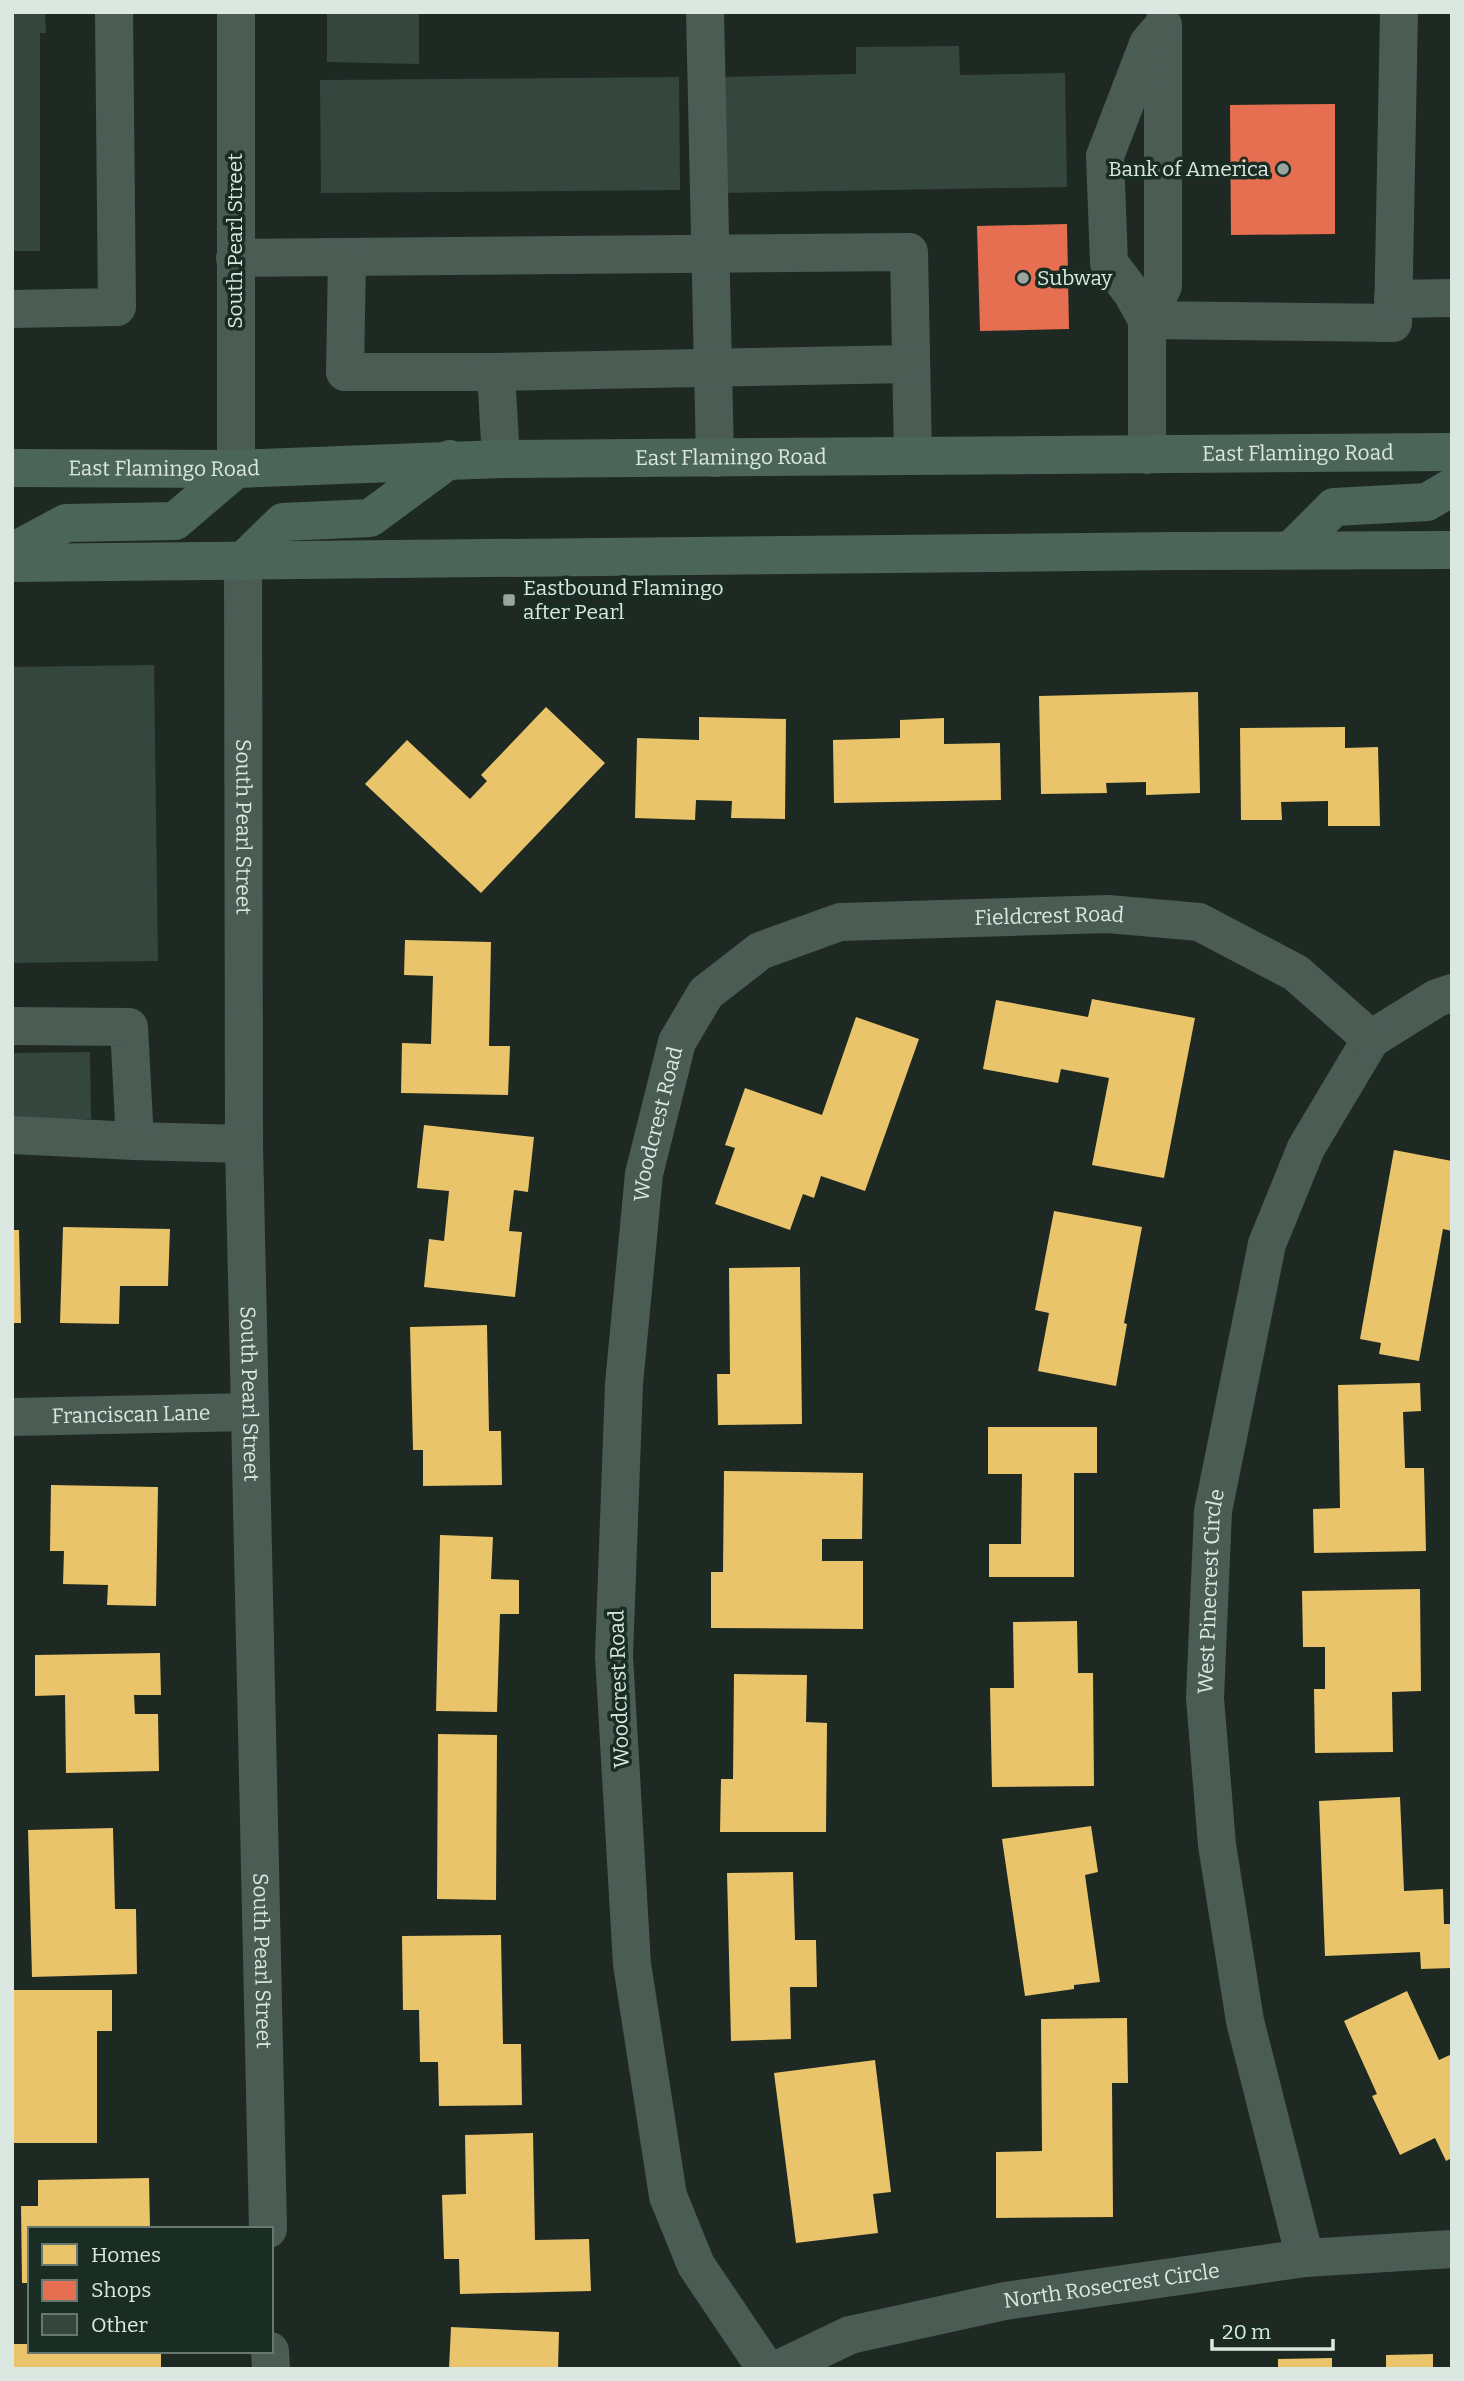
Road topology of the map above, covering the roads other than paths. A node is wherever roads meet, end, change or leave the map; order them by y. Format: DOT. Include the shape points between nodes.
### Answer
graph roads {
  1 [pos="114,12"];
  2 [pos="236,12"];
  3 [pos="705,12"];
  4 [pos="1399,12"];
  5 [pos="1168,19"];
  6 [pos="709,254"];
  7 [pos="235,258"];
  8 [pos="347,258"];
  9 [pos="1452,298"];
  10 [pos="1393,299"];
  11 [pos="12,309"];
  12 [pos="1147,320"];
  13 [pos="911,364"];
  14 [pos="712,369"];
  15 [pos="496,372"];
  16 [pos="1452,453"];
  17 [pos="1147,455"];
  18 [pos="913,456"];
  19 [pos="715,458"];
  20 [pos="450,459"];
  21 [pos="501,459"];
  22 [pos="12,468"];
  23 [pos="236,469"];
  24 [pos="1452,487"];
  25 [pos="1291,550"];
  26 [pos="1452,550"];
  27 [pos="12,552"];
  28 [pos="243,561"];
  29 [pos="12,563"];
  30 [pos="706,993"];
  31 [pos="1452,993"];
  32 [pos="12,1026"];
  33 [pos="1371,1039"];
  34 [pos="12,1135"];
  35 [pos="135,1142"];
  36 [pos="244,1143"];
  37 [pos="250,1412"];
  38 [pos="12,1417"];
  39 [pos="268,2227"];
  40 [pos="1452,2249"];
  41 [pos="1305,2258"];
  42 [pos="766,2369"];
  43 [pos="779,2369"];
  1 -- 11 [label="street" via="117,307"];
  2 -- 7 [label="street, South Pearl Street"];
  3 -- 6 [label="street"];
  4 -- 10 [label="street"];
  5 -- 12 [label="street" via="1163,286"];
  5 -- 12 [label="street" via="1148,44 1105,156 1109,263"];
  6 -- 8 [label="street"];
  6 -- 13 [label="street" via="909,252"];
  6 -- 14 [label="street"];
  7 -- 8 [label="street"];
  7 -- 23 [label="street, South Pearl Street"];
  8 -- 15 [label="street" via="345,372"];
  9 -- 10 [label="street"];
  10 -- 12 [label="street" via="1393,323"];
  12 -- 17 [label="street"];
  13 -- 14 [label="street"];
  13 -- 18 [label="street"];
  14 -- 15 [label="street"];
  14 -- 19 [label="street"];
  15 -- 21 [label="street"];
  16 -- 17 [label="main road, East Flamingo Road"];
  17 -- 18 [label="main road, East Flamingo Road"];
  18 -- 19 [label="main road, East Flamingo Road"];
  19 -- 21 [label="main road, East Flamingo Road"];
  20 -- 21 [label="main road, East Flamingo Road"];
  20 -- 23 [label="main road, East Flamingo Road"];
  20 -- 28 [label="main road" via="370,519 283,522"];
  22 -- 23 [label="main road, East Flamingo Road"];
  23 -- 27 [label="main road" via="175,521 66,523"];
  24 -- 25 [label="main road" via="1427,502 1334,507"];
  25 -- 26 [label="main road"];
  25 -- 28 [label="main road"];
  28 -- 29 [label="main road"];
  28 -- 36 [label="street, South Pearl Street"];
  30 -- 33 [label="street, Fieldcrest Road" via="760,951 840,922 1108,914 1199,922 1296,973"];
  30 -- 42 [label="street, Woodcrest Road" via="677,1042 644,1174 624,1384 614,1656 632,1964 668,2196 695,2265"];
  31 -- 33 [label="street, West Pinecrest Circle"];
  32 -- 35 [label="street" via="128,1027"];
  33 -- 41 [label="street, West Pinecrest Circle" via="1306,1147 1268,1244 1213,1511 1205,1698 1217,1845 1245,2021"];
  34 -- 35 [label="street"];
  35 -- 36 [label="street"];
  36 -- 37 [label="street, South Pearl Street"];
  37 -- 38 [label="street, Franciscan Lane"];
  37 -- 39 [label="street, South Pearl Street"];
  40 -- 41 [label="street, North Rosecrest Circle"];
  41 -- 43 [label="street, North Rosecrest Circle" via="1005,2301 850,2334"];
}
